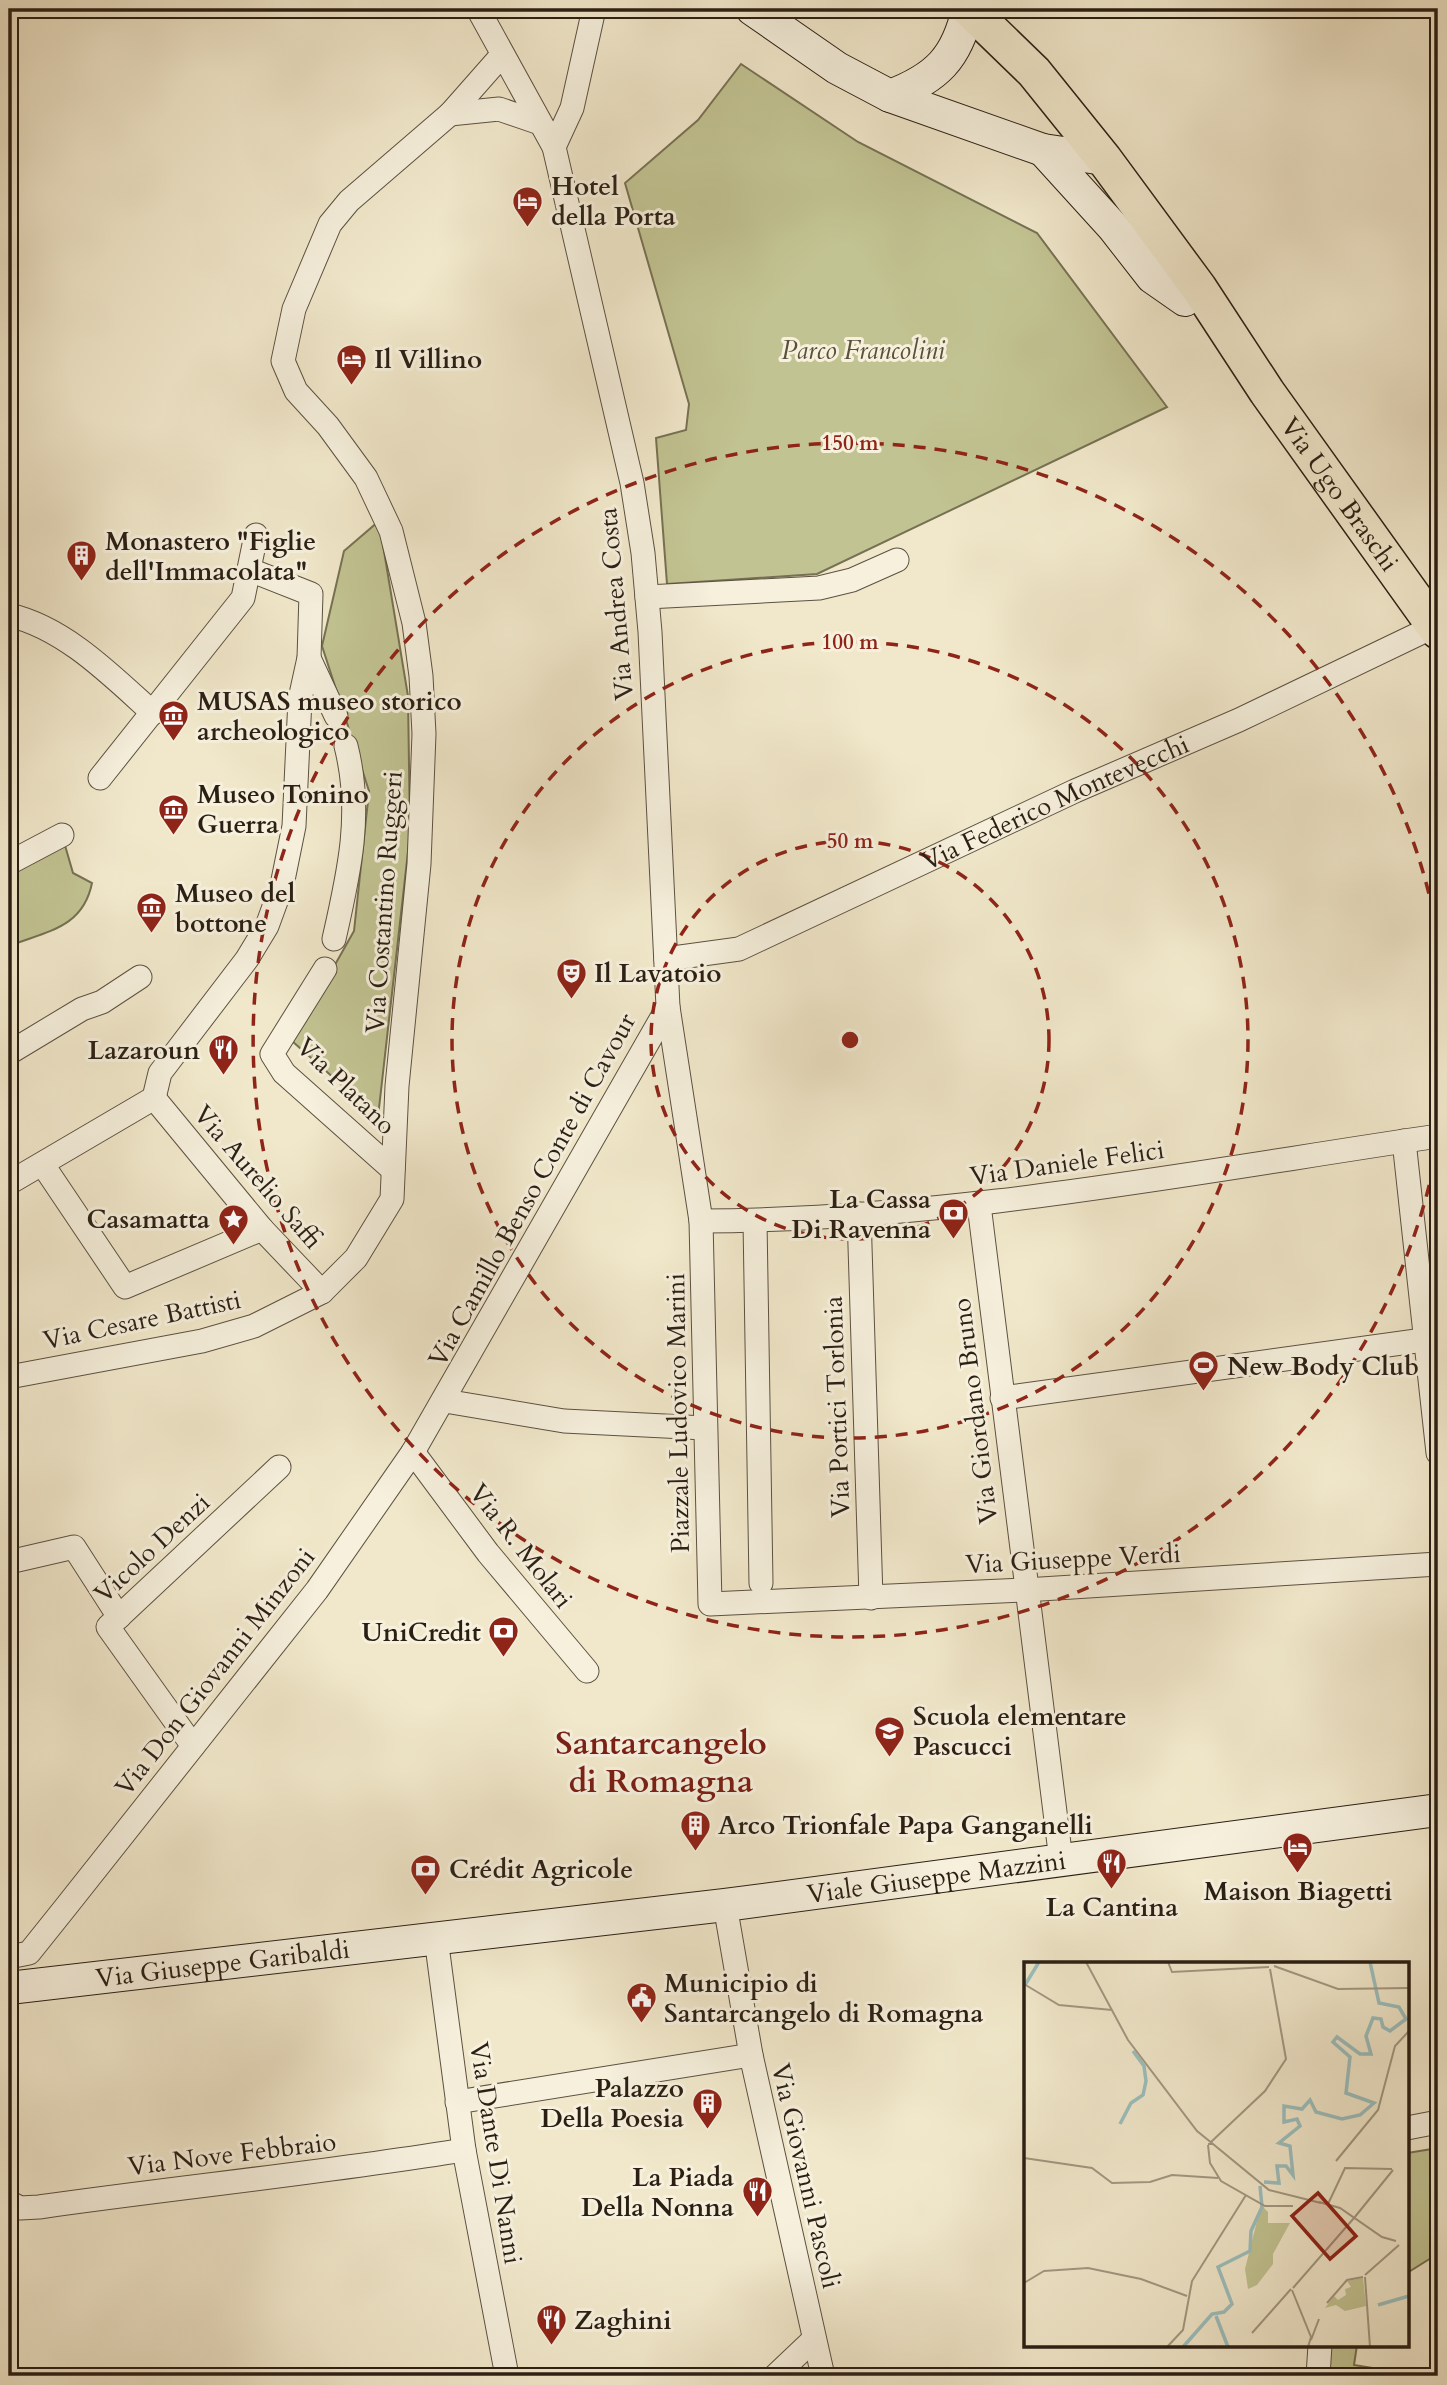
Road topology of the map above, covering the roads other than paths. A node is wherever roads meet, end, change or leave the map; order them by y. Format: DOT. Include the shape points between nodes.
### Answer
graph roads {
  1 [pos="478,9"];
  2 [pos="594,9"];
  3 [pos="752,9"];
  4 [pos="969,9"];
  5 [pos="502,55"];
  6 [pos="890,96"];
  7 [pos="450,114"];
  8 [pos="540,123"];
  9 [pos="554,147"];
  10 [pos="1074,155"];
  11 [pos="1267,392"];
  12 [pos="256,536"];
  13 [pos="897,560"];
  14 [pos="250,570"];
  15 [pos="647,597"];
  16 [pos="9,615"];
  17 [pos="1437,627"];
  18 [pos="309,658"];
  19 [pos="153,713"];
  20 [pos="336,716"];
  21 [pos="346,746"];
  22 [pos="100,778"];
  23 [pos="62,835"];
  24 [pos="9,863"];
  25 [pos="334,939"];
  26 [pos="666,959"];
  27 [pos="325,969"];
  28 [pos="140,977"];
  29 [pos="668,1007"];
  30 [pos="9,1053"];
  31 [pos="154,1098"];
  32 [pos="1438,1136"];
  33 [pos="1404,1141"];
  34 [pos="43,1165"];
  35 [pos="393,1170"];
  36 [pos="9,1183"];
  37 [pos="979,1205"];
  38 [pos="859,1214"];
  39 [pos="701,1221"];
  40 [pos="755,1221"];
  41 [pos="262,1228"];
  42 [pos="322,1292"];
  43 [pos="1432,1338"];
  44 [pos="9,1377"];
  45 [pos="1002,1398"];
  46 [pos="445,1401"];
  47 [pos="705,1427"];
  48 [pos="413,1452"];
  49 [pos="1438,1453"];
  50 [pos="279,1466"];
  51 [pos="9,1562"];
  52 [pos="1438,1564"];
  53 [pos="761,1583"];
  54 [pos="1025,1590"];
  55 [pos="871,1598"];
  56 [pos="710,1604"];
  57 [pos="119,1617"];
  58 [pos="587,1671"];
  59 [pos="193,1746"];
  60 [pos="1438,1810"];
  61 [pos="1061,1860"];
  62 [pos="724,1905"];
  63 [pos="436,1938"];
  64 [pos="9,1957"];
  65 [pos="9,1988"];
  66 [pos="751,2055"];
  67 [pos="457,2102"];
  68 [pos="1438,2122"];
  69 [pos="1408,2127"];
  70 [pos="464,2150"];
  71 [pos="9,2202"];
  72 [pos="814,2339"];
  73 [pos="1320,2346"];
  74 [pos="507,2376"];
  75 [pos="775,2376"];
  76 [pos="822,2376"];
  77 [pos="1318,2376"];
  1 -- 5 [label="street, Via Andrea Costa"];
  2 -- 9 [label="street" via="572,108"];
  3 -- 6 [label="main road" via="837,68"];
  4 -- 6 [label="main road, Via Ugo Braschi" via="961,40 944,63 920,84"];
  4 -- 10 [label="main road, Via Ugo Braschi" via="1034,72"];
  5 -- 7 [label="street"];
  5 -- 8 [label="street, Via Andrea Costa"];
  6 -- 10 [label="main road"];
  7 -- 8 [label="street" via="499,109"];
  7 -- 35 [label="street, Via Costantino Ruggeri" via="349,201 330,224 294,309 283,361 296,391 366,478 391,531 414,623 424,734 419,864"];
  8 -- 9 [label="street, Via Andrea Costa"];
  9 -- 15 [label="street, Via Andrea Costa" via="632,483"];
  10 -- 11 [label="main road, Via Ugo Braschi" via="1185,300"];
  10 -- 11 [label="main road, Via Ugo Braschi" via="1199,288"];
  11 -- 17 [label="main road, Via Ugo Braschi"];
  12 -- 14 [label="street"];
  13 -- 15 [label="street" via="852,580 819,588"];
  14 -- 18 [label="street" via="311,594"];
  14 -- 19 [label="street" via="243,598"];
  15 -- 26 [label="street, Via Andrea Costa"];
  16 -- 19 [label="street" via="35,621 102,667"];
  17 -- 26 [label="street, Via Federico Montevecchi" via="739,949"];
  18 -- 20 [label="street"];
  18 -- 31 [label="street" via="300,699 294,826 278,895 267,926 247,959 160,1073"];
  19 -- 22 [label="street"];
  21 -- 25 [label="street" via="356,792 350,867"];
  23 -- 24 [label="street"];
  26 -- 29 [label="street, Via Andrea Costa"];
  27 -- 35 [label="street, Via Platano" via="272,1054 284,1073"];
  28 -- 30 [label="street"];
  29 -- 39 [label="street, Via Andrea Costa"];
  29 -- 46 [label="street, Via Camillo Benso Conte di Cavour"];
  31 -- 34 [label="street"];
  31 -- 41 [label="street, Via Aurelio Saffi"];
  32 -- 33 [label="street, Via Daniele Felici"];
  33 -- 37 [label="street, Via Daniele Felici"];
  33 -- 43 [label="street"];
  34 -- 36 [label="street"];
  34 -- 41 [label="street" via="125,1287"];
  35 -- 42 [label="street, Via Costantino Ruggeri" via="392,1199 356,1258"];
  37 -- 38 [label="street, Via Daniele Felici"];
  37 -- 45 [label="street, Via Giordano Bruno"];
  38 -- 40 [label="street, Via Daniele Felici"];
  38 -- 55 [label="street, Via Portici Torlonia"];
  39 -- 40 [label="street, Via Daniele Felici"];
  39 -- 47 [label="street, Piazzale Ludovico Marini"];
  40 -- 53 [label="street"];
  41 -- 42 [label="street, Via Aurelio Saffi"];
  42 -- 44 [label="street, Via Cesare Battisti" via="254,1326"];
  43 -- 45 [label="street"];
  43 -- 49 [label="street"];
  45 -- 54 [label="street, Via Giordano Bruno"];
  46 -- 47 [label="street" via="564,1421"];
  46 -- 48 [label="street, Via Don Giovanni Minzoni"];
  47 -- 56 [label="street, Piazzale Ludovico Marini"];
  48 -- 58 [label="street, Via R. Molari" via="488,1553"];
  48 -- 59 [label="street, Via Don Giovanni Minzoni" via="317,1590"];
  50 -- 57 [label="street, Vicolo Denzi"];
  51 -- 57 [label="street" via="74,1547"];
  52 -- 54 [label="street, Via Giuseppe Verdi"];
  54 -- 55 [label="street, Via Giuseppe Verdi"];
  54 -- 61 [label="street, Via Giordano Bruno"];
  55 -- 56 [label="street, Via Giuseppe Verdi"];
  57 -- 59 [label="street, Vicolo Denzi" via="108,1627"];
  59 -- 64 [label="street, Via Don Giovanni Minzoni" via="29,1953"];
  60 -- 61 [label="main road, Viale Giuseppe Mazzini"];
  61 -- 62 [label="main road, Viale Giuseppe Mazzini"];
  62 -- 63 [label="main road, Viale Giuseppe Mazzini"];
  62 -- 66 [label="street, Via Giovanni Pascoli"];
  63 -- 65 [label="main road, Via Giuseppe Garibaldi"];
  63 -- 67 [label="street, Via Dante Di Nanni"];
  66 -- 67 [label="street"];
  66 -- 72 [label="street, Via Giovanni Pascoli"];
  67 -- 70 [label="street, Via Dante Di Nanni"];
  68 -- 69 [label="street"];
  70 -- 71 [label="street, Via Nove Febbraio" via="338,2171 38,2207 20,2208"];
  70 -- 74 [label="street, Via Dante Di Nanni"];
  72 -- 75 [label="street"];
  72 -- 76 [label="street, Via Giovanni Pascoli"];
  73 -- 77 [label="street"];
}
